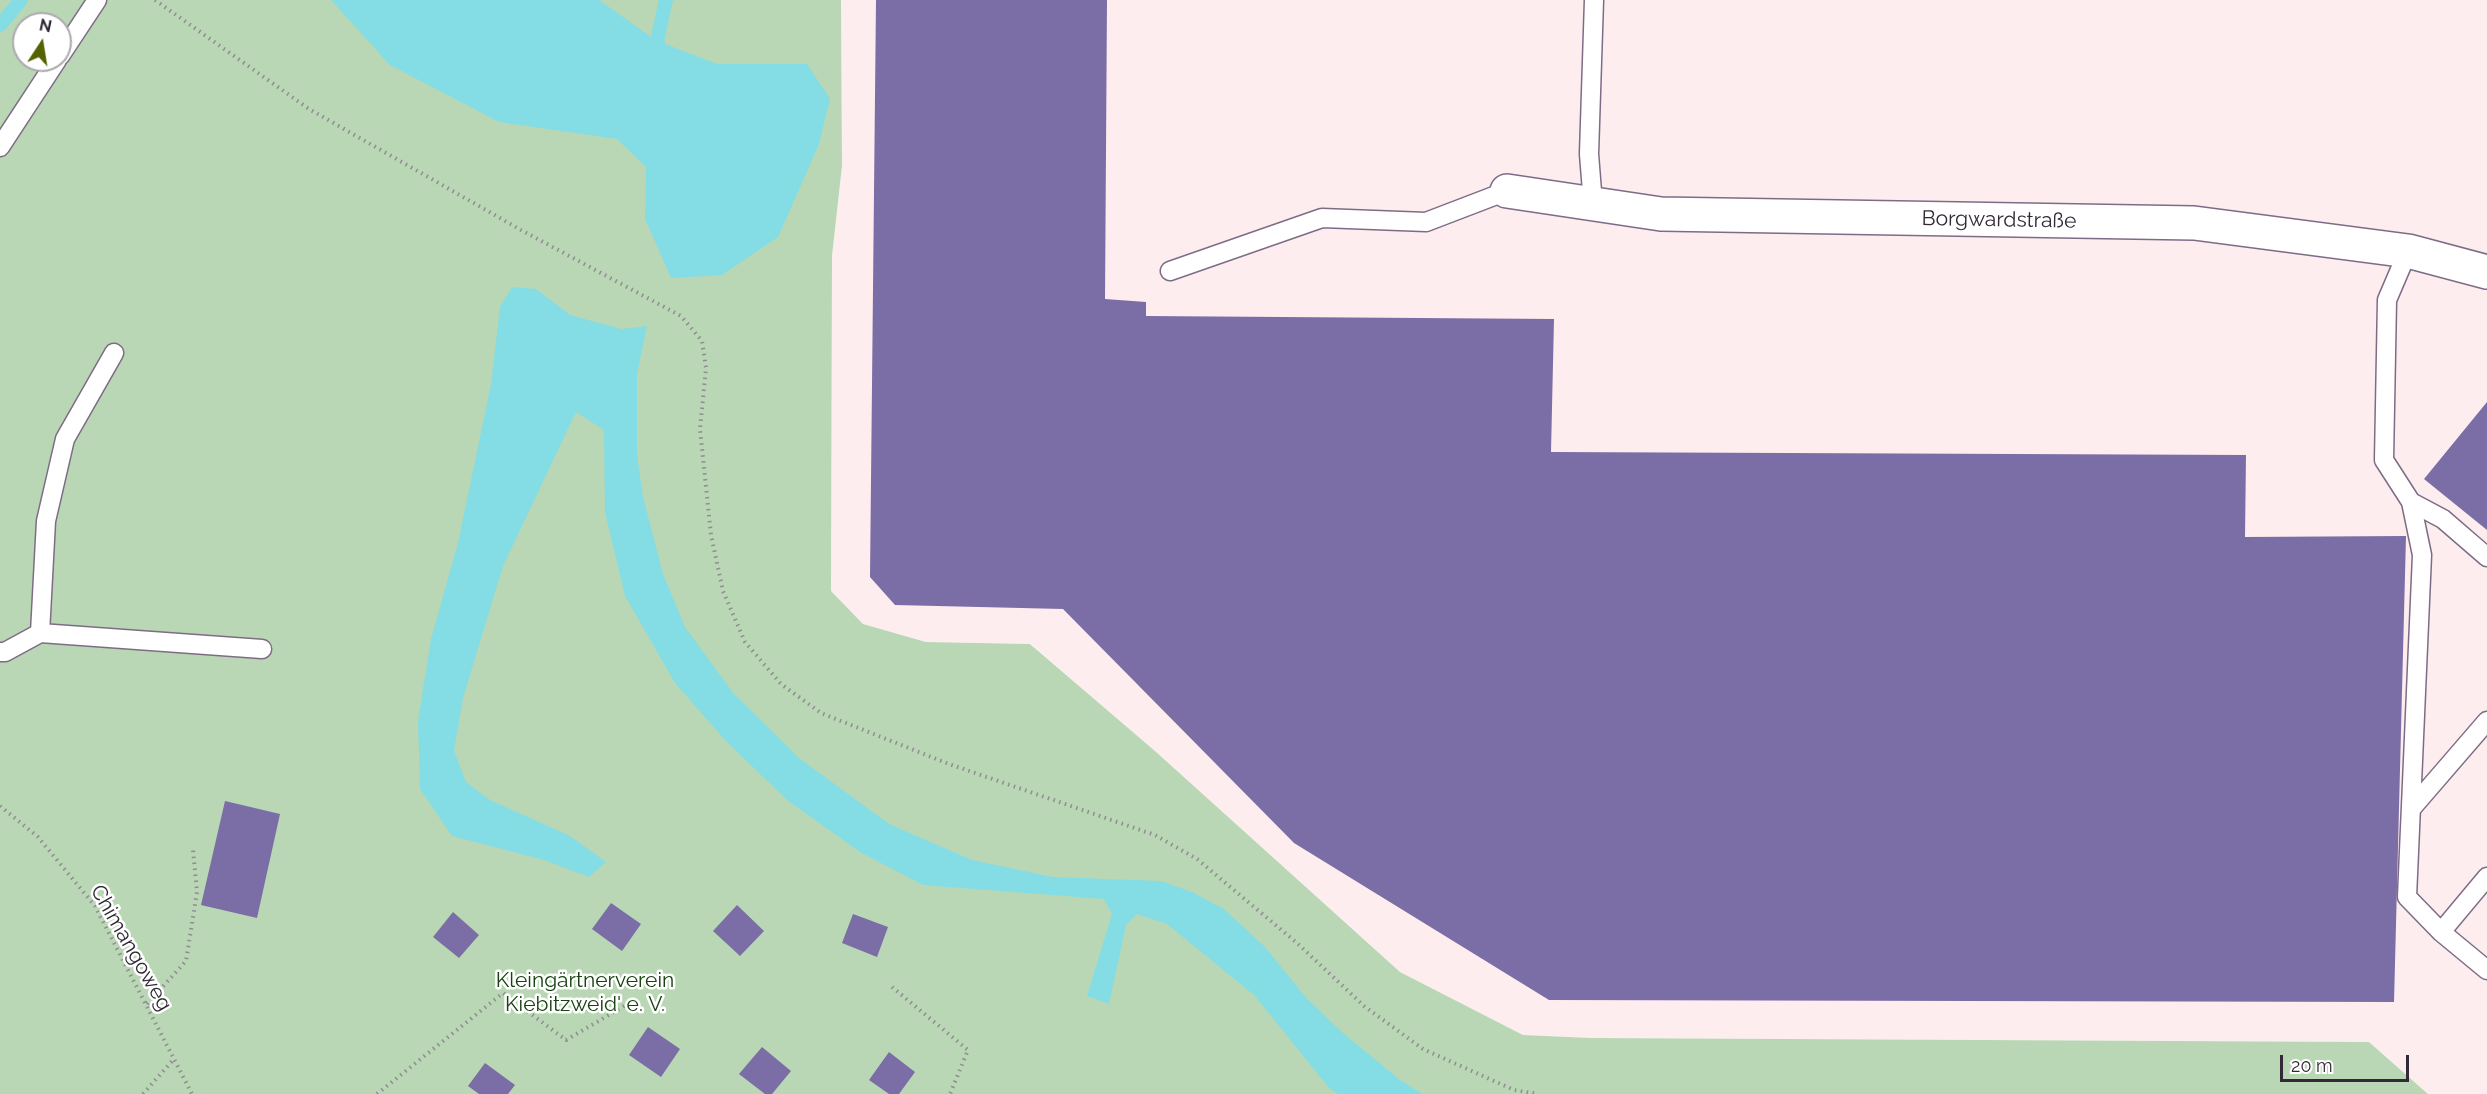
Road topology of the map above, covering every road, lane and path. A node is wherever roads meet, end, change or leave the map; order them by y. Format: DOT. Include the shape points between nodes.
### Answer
graph roads {
  1 [pos="97,0"];
  2 [pos="155,0"];
  3 [pos="1594,0"];
  4 [pos="72,38"];
  5 [pos="49,72"];
  6 [pos="0,147"];
  7 [pos="1507,191"];
  8 [pos="1593,204"];
  9 [pos="2408,251"];
  10 [pos="1170,271"];
  11 [pos="2487,272"];
  12 [pos="114,353"];
  13 [pos="2411,502"];
  14 [pos="2487,557"];
  15 [pos="40,633"];
  16 [pos="262,649"];
  17 [pos="0,652"];
  18 [pos="2487,721"];
  19 [pos="0,806"];
  20 [pos="2411,809"];
  21 [pos="194,850"];
  22 [pos="2487,877"];
  23 [pos="2441,932"];
  24 [pos="2487,970"];
  25 [pos="892,987"];
  26 [pos="638,998"];
  27 [pos="147,1004"];
  28 [pos="174,1059"];
  29 [pos="143,1094"];
  30 [pos="192,1094"];
  31 [pos="377,1094"];
  32 [pos="950,1094"];
  33 [pos="1538,1094"];
  1 -- 4 [label="lane"];
  2 -- 33 [label="path" via="309,109 681,316 702,341 706,368 700,429 711,535 723,591 746,642 781,684 821,713 949,764 1155,835 1197,859 1364,1006 1423,1049 1514,1090"];
  3 -- 8 [label="lane" via="1589,154"];
  5 -- 6 [label="lane"];
  7 -- 8 [label="street, Borgwardstraße"];
  7 -- 10 [label="lane" via="1426,222 1322,218"];
  8 -- 9 [label="street, Borgwardstraße" via="1661,214 2194,223"];
  9 -- 11 [label="street, Borgwardstraße"];
  9 -- 13 [label="lane" via="2387,300 2384,460"];
  12 -- 15 [label="lane" via="65,439 46,521"];
  13 -- 14 [label="lane" via="2443,519"];
  13 -- 20 [label="lane" via="2422,555"];
  15 -- 16 [label="lane"];
  15 -- 17 [label="lane"];
  18 -- 20 [label="lane"];
  19 -- 27 [label="path, Chimangoweg" via="38,837 95,906"];
  20 -- 23 [label="lane" via="2406,897"];
  21 -- 27 [label="path" via="196,892 186,961"];
  22 -- 23 [label="lane"];
  23 -- 24 [label="lane"];
  25 -- 32 [label="path" via="968,1050"];
  26 -- 31 [label="path" via="566,1040 503,993"];
  27 -- 28 [label="path, Chimangoweg"];
  28 -- 29 [label="path"];
  28 -- 30 [label="path, Chimangoweg"];
}
